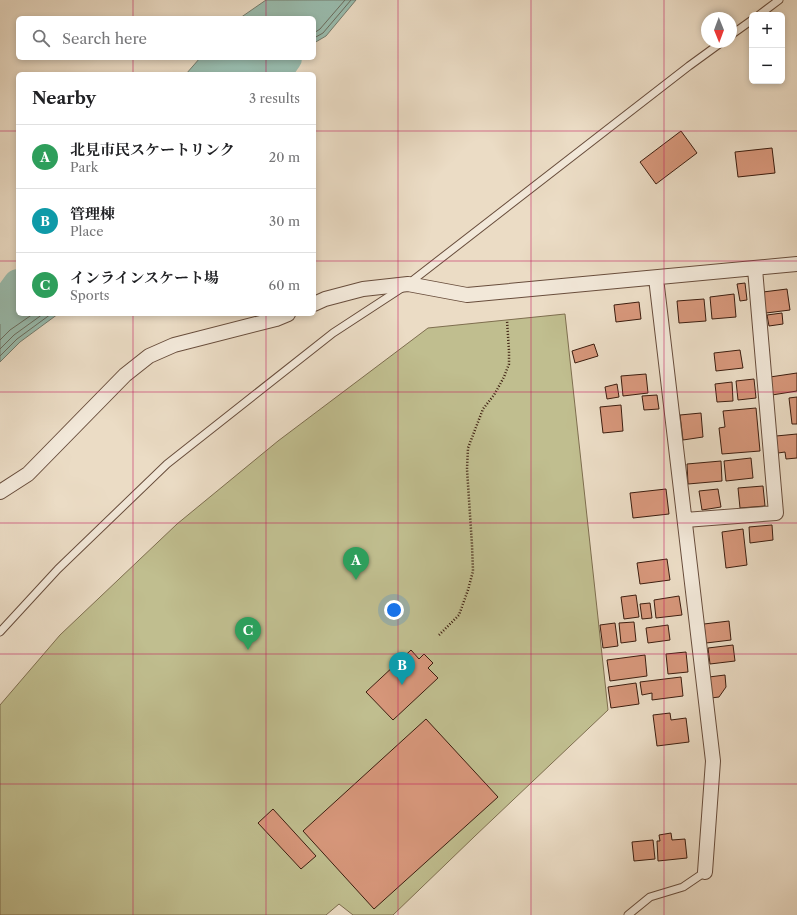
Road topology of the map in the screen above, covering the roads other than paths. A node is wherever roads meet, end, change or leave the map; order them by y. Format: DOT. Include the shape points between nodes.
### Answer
graph roads {
  1 [pos="779,0"];
  2 [pos="763,12"];
  3 [pos="749,22"];
  4 [pos="737,31"];
  5 [pos="714,48"];
  6 [pos="797,264"];
  7 [pos="756,269"];
  8 [pos="656,278"];
  9 [pos="408,284"];
  10 [pos="316,303"];
  11 [pos="283,316"];
  12 [pos="0,492"];
  13 [pos="684,520"];
  14 [pos="0,632"];
  15 [pos="705,872"];
  16 [pos="628,915"];
  1 -- 2 [label="lane"];
  3 -- 4 [label="lane"];
  5 -- 9 [label="lane"];
  6 -- 7 [label="street"];
  7 -- 8 [label="street"];
  7 -- 13 [label="street" via="776,513"];
  8 -- 9 [label="street" via="467,296"];
  8 -- 13 [label="street"];
  9 -- 10 [label="street" via="364,289"];
  9 -- 14 [label="lane" via="333,333 167,464 58,569"];
  11 -- 12 [label="street" via="174,345 149,356 125,375 28,474"];
  13 -- 15 [label="street" via="713,762"];
  15 -- 16 [label="lane" via="683,887 650,897"];
}
